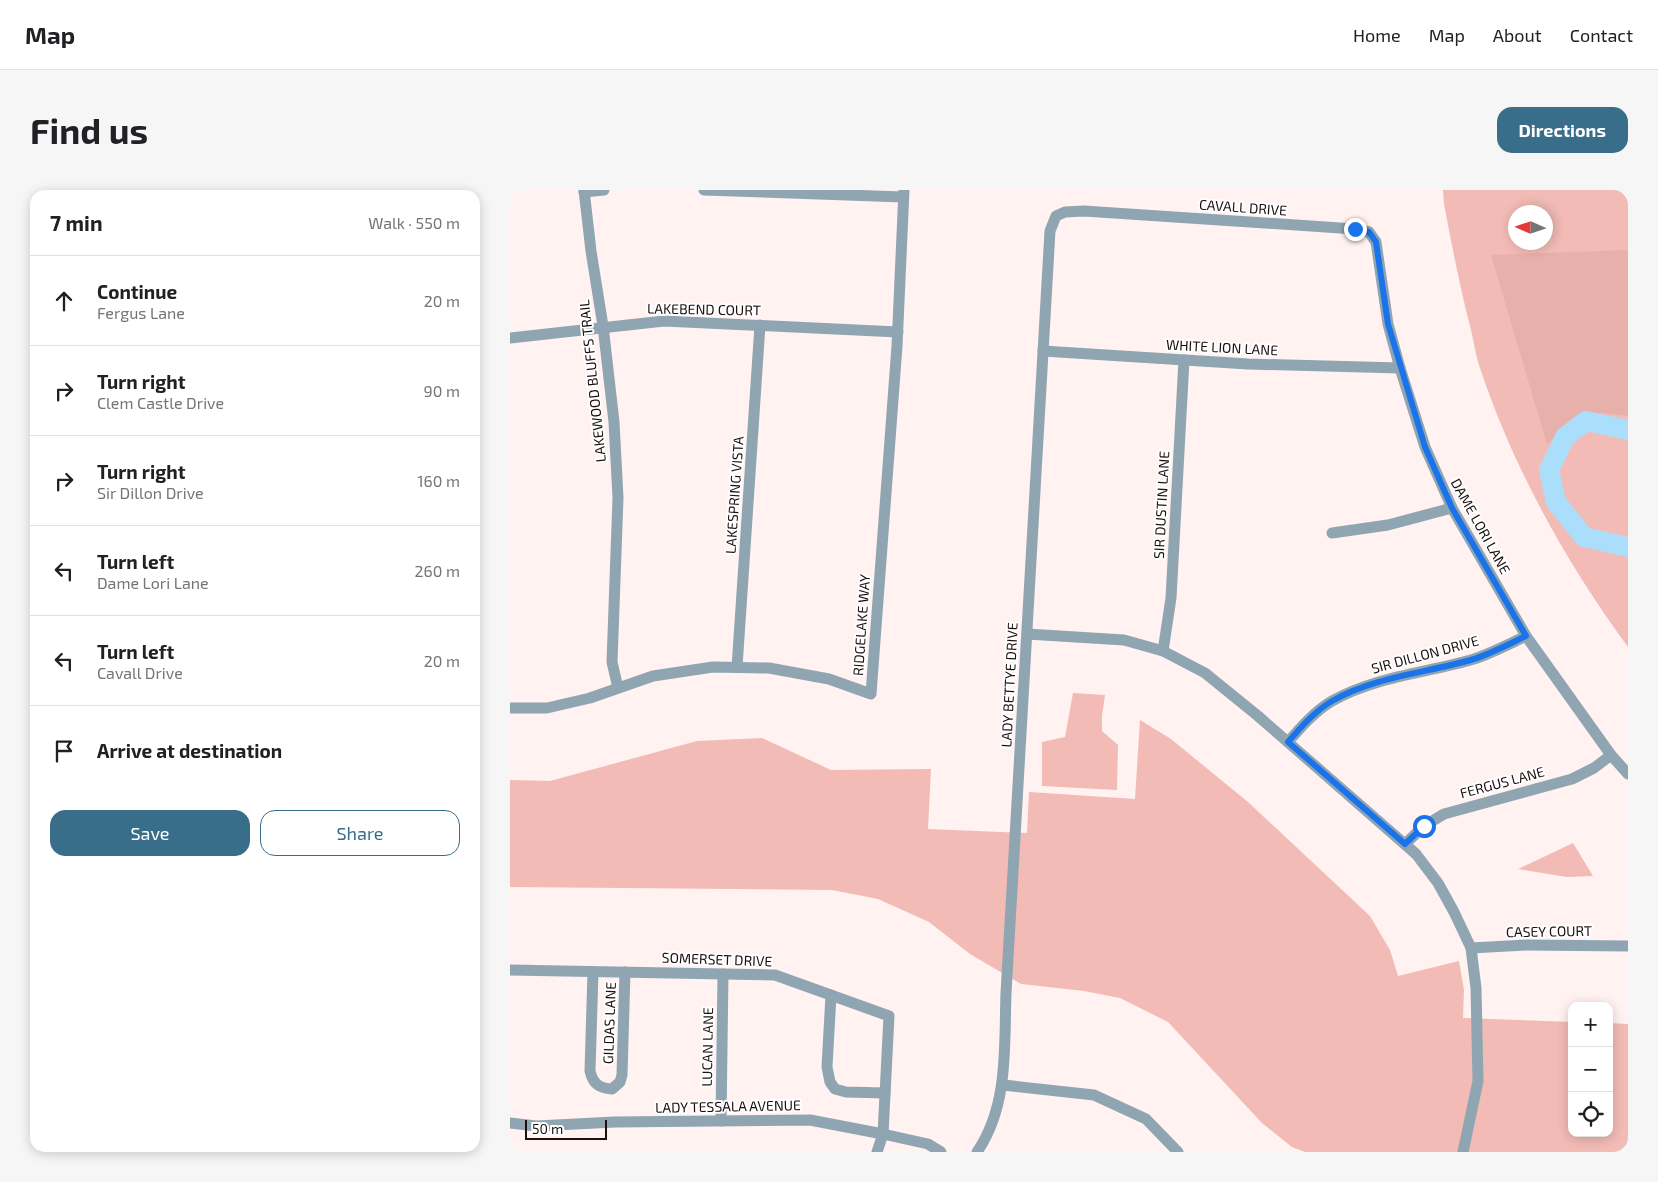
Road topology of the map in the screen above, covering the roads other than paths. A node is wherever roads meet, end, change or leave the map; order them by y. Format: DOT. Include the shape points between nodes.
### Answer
graph roads {
  1 [pos="604,190"];
  2 [pos="704,190"];
  3 [pos="584,191"];
  4 [pos="903,194"];
  5 [pos="1056,216"];
  6 [pos="1369,232"];
  7 [pos="760,325"];
  8 [pos="603,326"];
  9 [pos="898,332"];
  10 [pos="510,338"];
  11 [pos="1043,352"];
  12 [pos="1184,360"];
  13 [pos="1400,368"];
  14 [pos="1452,508"];
  15 [pos="1332,532"];
  16 [pos="1027,634"];
  17 [pos="1526,636"];
  18 [pos="1163,651"];
  19 [pos="737,668"];
  20 [pos="618,688"];
  21 [pos="510,708"];
  22 [pos="1288,742"];
  23 [pos="1611,755"];
  24 [pos="1628,774"];
  25 [pos="1405,844"];
  26 [pos="1628,946"];
  27 [pos="1471,948"];
  28 [pos="510,970"];
  29 [pos="592,972"];
  30 [pos="625,972"];
  31 [pos="723,974"];
  32 [pos="830,995"];
  33 [pos="1003,1085"];
  34 [pos="885,1093"];
  35 [pos="721,1121"];
  36 [pos="510,1123"];
  37 [pos="883,1134"];
  38 [pos="878,1152"];
  39 [pos="941,1152"];
  40 [pos="977,1152"];
  41 [pos="1178,1152"];
  42 [pos="1463,1152"];
  1 -- 3 [label="street"];
  2 -- 4 [label="street"];
  3 -- 8 [label="street, LAKEWOOD BLUFFS TRAIL"];
  4 -- 9 [label="street, RIDGELAKE WAY"];
  5 -- 6 [label="street, CAVALL DRIVE" via="1084,211"];
  5 -- 11 [label="street, LADY BETTYE DRIVE" via="1050,231"];
  6 -- 13 [label="street, DAME LORI LANE" via="1376,242 1388,324"];
  7 -- 8 [label="street, LAKEBEND COURT" via="664,320"];
  7 -- 9 [label="street, LAKEBEND COURT"];
  7 -- 19 [label="street, LAKESPRING VISTA"];
  8 -- 10 [label="street, LAKEBEND COURT"];
  8 -- 20 [label="street, LAKEWOOD BLUFFS TRAIL" via="614,422 618,498 612,662"];
  9 -- 19 [label="street, RIDGELAKE WAY" via="871,694 820,678 769,668"];
  11 -- 12 [label="street, WHITE LION LANE"];
  11 -- 16 [label="street, LADY BETTYE DRIVE"];
  12 -- 13 [label="street, WHITE LION LANE"];
  12 -- 18 [label="street, SIR DUSTIN LANE" via="1171,598"];
  13 -- 14 [label="street, DAME LORI LANE" via="1425,447"];
  14 -- 15 [label="street" via="1388,525"];
  14 -- 17 [label="street, DAME LORI LANE"];
  16 -- 18 [label="street" via="1124,640"];
  16 -- 33 [label="street, LADY BETTYE DRIVE"];
  17 -- 22 [label="street, SIR DILLON DRIVE" via="1474,659 1372,684 1332,701 1308,719"];
  17 -- 23 [label="street, DAME LORI LANE"];
  18 -- 22 [label="street" via="1205,673"];
  19 -- 20 [label="street, RIDGELAKE WAY" via="713,667 653,676"];
  20 -- 21 [label="street, RIDGELAKE WAY" via="547,708"];
  22 -- 25 [label="street"];
  23 -- 24 [label="street, DAME LORI LANE"];
  23 -- 25 [label="street, FERGUS LANE" via="1572,779 1444,814 1424,826"];
  25 -- 27 [label="street" via="1438,883"];
  26 -- 27 [label="street, CASEY COURT"];
  27 -- 42 [label="street" via="1476,988 1478,1081"];
  28 -- 29 [label="street, SOMERSET DRIVE"];
  29 -- 30 [label="street, SOMERSET DRIVE"];
  29 -- 30 [label="street, GILDAS LANE" via="590,1071 595,1084 612,1089 620,1082 622,1074"];
  30 -- 31 [label="street, SOMERSET DRIVE"];
  31 -- 32 [label="street, SOMERSET DRIVE" via="775,975"];
  31 -- 35 [label="street, LUCAN LANE"];
  32 -- 34 [label="street, SOMERSET DRIVE" via="889,1016"];
  32 -- 34 [label="street" via="830,1082 835,1089 846,1092"];
  33 -- 40 [label="street, LADY BETTYE DRIVE" via="986,1140"];
  33 -- 41 [label="street" via="1094,1095 1146,1119"];
  34 -- 37 [label="street, SOMERSET DRIVE"];
  35 -- 36 [label="street, LADY TESSALA AVENUE" via="536,1126"];
  35 -- 37 [label="street, LADY TESSALA AVENUE" via="810,1120"];
  37 -- 38 [label="street, SOMERSET DRIVE"];
  37 -- 39 [label="street, LADY TESSALA AVENUE" via="928,1144"];
}
